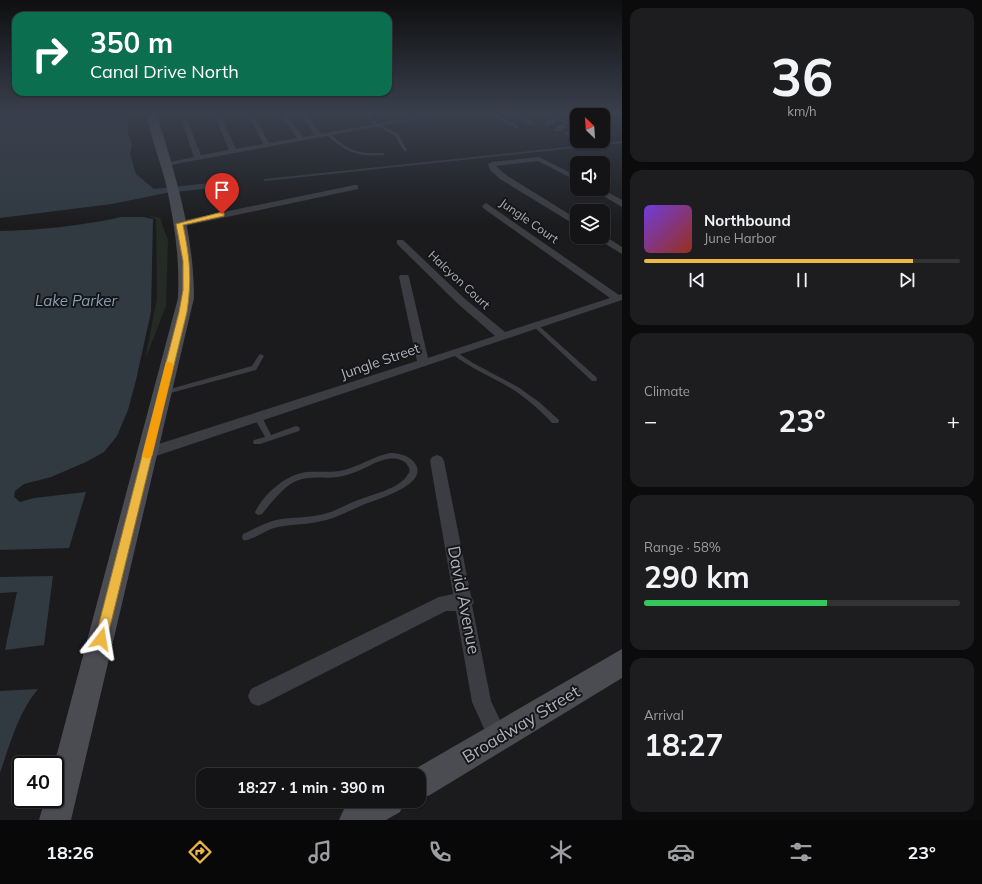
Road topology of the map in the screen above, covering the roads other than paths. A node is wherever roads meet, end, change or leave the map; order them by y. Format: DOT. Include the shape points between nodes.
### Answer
graph roads {
  1 [pos="161,150"];
  2 [pos="195,150"];
  3 [pos="243,150"];
  4 [pos="349,150"];
  5 [pos="234,152"];
  6 [pos="383,154"];
  7 [pos="198,158"];
  8 [pos="165,164"];
  9 [pos="570,175"];
  10 [pos="355,187"];
  11 [pos="608,196"];
  12 [pos="622,204"];
  13 [pos="486,206"];
  14 [pos="570,219"];
  15 [pos="180,224"];
  16 [pos="400,242"];
  17 [pos="610,244"];
  18 [pos="622,251"];
  19 [pos="404,277"];
  20 [pos="620,297"];
  21 [pos="535,326"];
  22 [pos="502,336"];
  23 [pos="453,352"];
  24 [pos="261,356"];
  25 [pos="423,362"];
  26 [pos="594,378"];
  27 [pos="163,393"];
  28 [pos="258,417"];
  29 [pos="555,421"];
  30 [pos="296,429"];
  31 [pos="269,438"];
  32 [pos="256,442"];
  33 [pos="148,453"];
  34 [pos="437,461"];
  35 [pos="259,512"];
  36 [pos="246,537"];
  37 [pos="465,602"];
  38 [pos="622,663"];
  39 [pos="258,696"];
  40 [pos="498,738"];
  41 [pos="426,780"];
  42 [pos="376,808"];
  43 [pos="55,820"];
  44 [pos="355,820"];
  1 -- 8 [label="street"];
  2 -- 7 [label="street"];
  3 -- 5 [label="street"];
  4 -- 6 [label="lane" via="361,155"];
  5 -- 7 [label="street"];
  7 -- 8 [label="street"];
  8 -- 15 [label="street"];
  9 -- 14 [label="street" via="543,160 492,165 503,177"];
  10 -- 15 [label="street"];
  11 -- 12 [label="street"];
  13 -- 20 [label="street, Jungle Court"];
  15 -- 27 [label="street" via="187,261 186,298"];
  16 -- 22 [label="street, Halcyon Court" via="461,301"];
  17 -- 18 [label="street"];
  19 -- 25 [label="street"];
  20 -- 21 [label="street, Jungle Street"];
  21 -- 22 [label="street, Jungle Street"];
  21 -- 26 [label="lane"];
  22 -- 23 [label="street, Jungle Street"];
  23 -- 25 [label="street, Jungle Street"];
  23 -- 29 [label="lane" via="470,366 500,379 526,396"];
  24 -- 27 [label="lane" via="254,368"];
  25 -- 28 [label="street, Jungle Street"];
  27 -- 33 [label="street"];
  28 -- 31 [label="lane"];
  28 -- 33 [label="street, Jungle Street"];
  30 -- 31 [label="lane"];
  31 -- 32 [label="lane"];
  33 -- 43 [label="street"];
  34 -- 37 [label="street, David Avenue"];
  35 -- 36 [label="lane" via="273,495 289,481 300,476 347,472 387,456 406,458 413,466 412,476 394,490 323,518 275,524"];
  37 -- 39 [label="street" via="445,602"];
  37 -- 40 [label="street, David Avenue" via="482,702"];
  38 -- 40 [label="street, Broadway Street"];
  40 -- 41 [label="street, Broadway Street"];
  42 -- 44 [label="street"];
}
